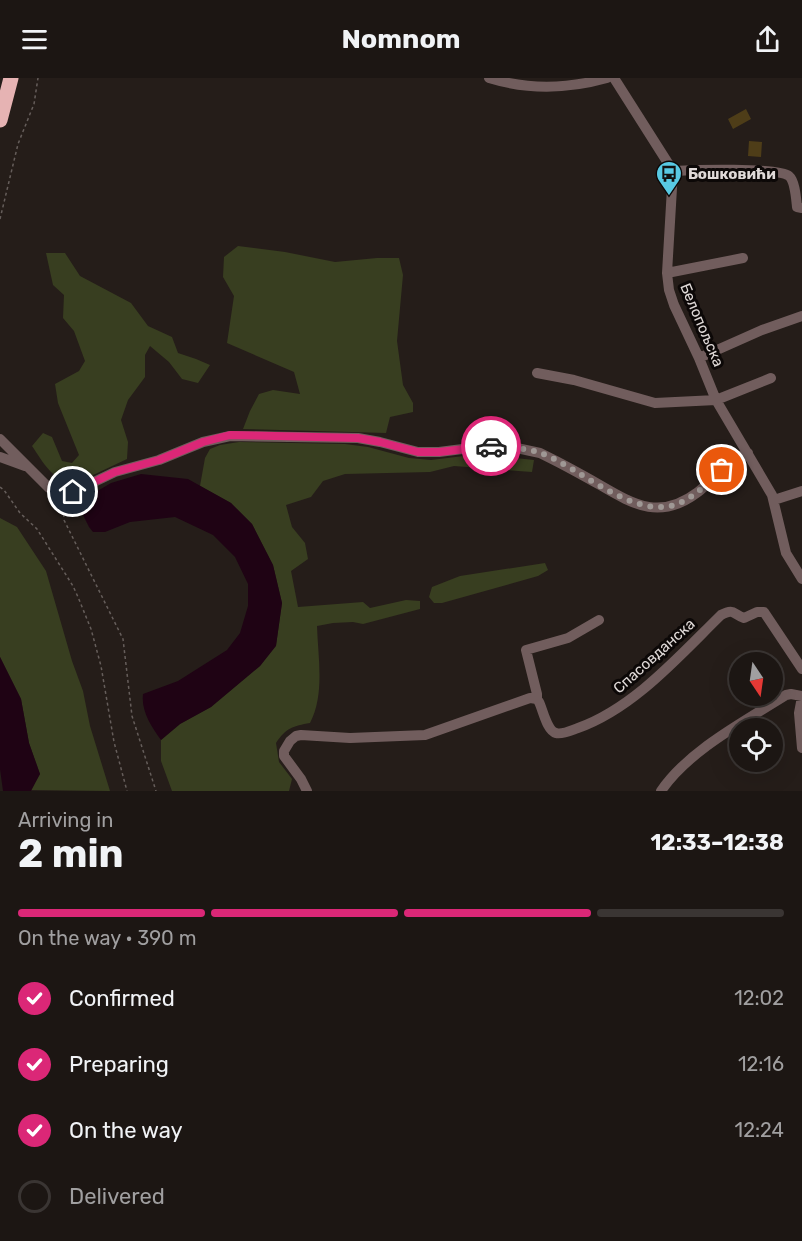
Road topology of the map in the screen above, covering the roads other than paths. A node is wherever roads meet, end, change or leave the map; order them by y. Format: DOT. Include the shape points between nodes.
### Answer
graph roads {
  1 [pos="11,78"];
  2 [pos="489,78"];
  3 [pos="607,78"];
  4 [pos="614,78"];
  5 [pos="0,120"];
  6 [pos="673,171"];
  7 [pos="802,208"];
  8 [pos="743,258"];
  9 [pos="667,273"];
  10 [pos="802,316"];
  11 [pos="699,358"];
  12 [pos="537,373"];
  13 [pos="771,378"];
  14 [pos="716,400"];
  15 [pos="0,439"];
  16 [pos="748,453"];
  17 [pos="0,457"];
  18 [pos="31,469"];
  19 [pos="802,491"];
  20 [pos="774,501"];
  21 [pos="802,579"];
  22 [pos="599,620"];
  23 [pos="802,669"];
  24 [pos="537,699"];
  25 [pos="802,699"];
  26 [pos="802,748"];
  27 [pos="307,791"];
  28 [pos="661,791"];
  1 -- 5 [label="highway"];
  2 -- 3 [label="street" via="544,87"];
  4 -- 6 [label="street"];
  6 -- 7 [label="street" via="785,174 792,180 797,207"];
  6 -- 9 [label="street, Белопољска"];
  8 -- 9 [label="street"];
  9 -- 11 [label="street, Белопољска" via="674,305"];
  10 -- 11 [label="street"];
  11 -- 14 [label="street, Белопољска"];
  12 -- 14 [label="street" via="655,403"];
  13 -- 14 [label="street"];
  14 -- 16 [label="street, Белопољска"];
  15 -- 18 [label="street"];
  16 -- 18 [label="street" via="734,459 683,502 666,507 641,506 625,500 540,453 512,447 418,452 368,439 230,435 115,472 73,492 49,488"];
  16 -- 20 [label="street, Белопољска"];
  17 -- 18 [label="street"];
  19 -- 20 [label="street"];
  20 -- 21 [label="street, Белопољска" via="786,553"];
  22 -- 24 [label="street" via="568,638 526,650"];
  23 -- 24 [label="street, Спасовданска" via="764,612 744,618 730,611 640,691 601,718 555,734"];
  24 -- 27 [label="street" via="527,699 425,735 296,736 285,748 284,756"];
  25 -- 26 [label="street"];
  25 -- 28 [label="street" via="786,695 723,735 690,759"];
}
